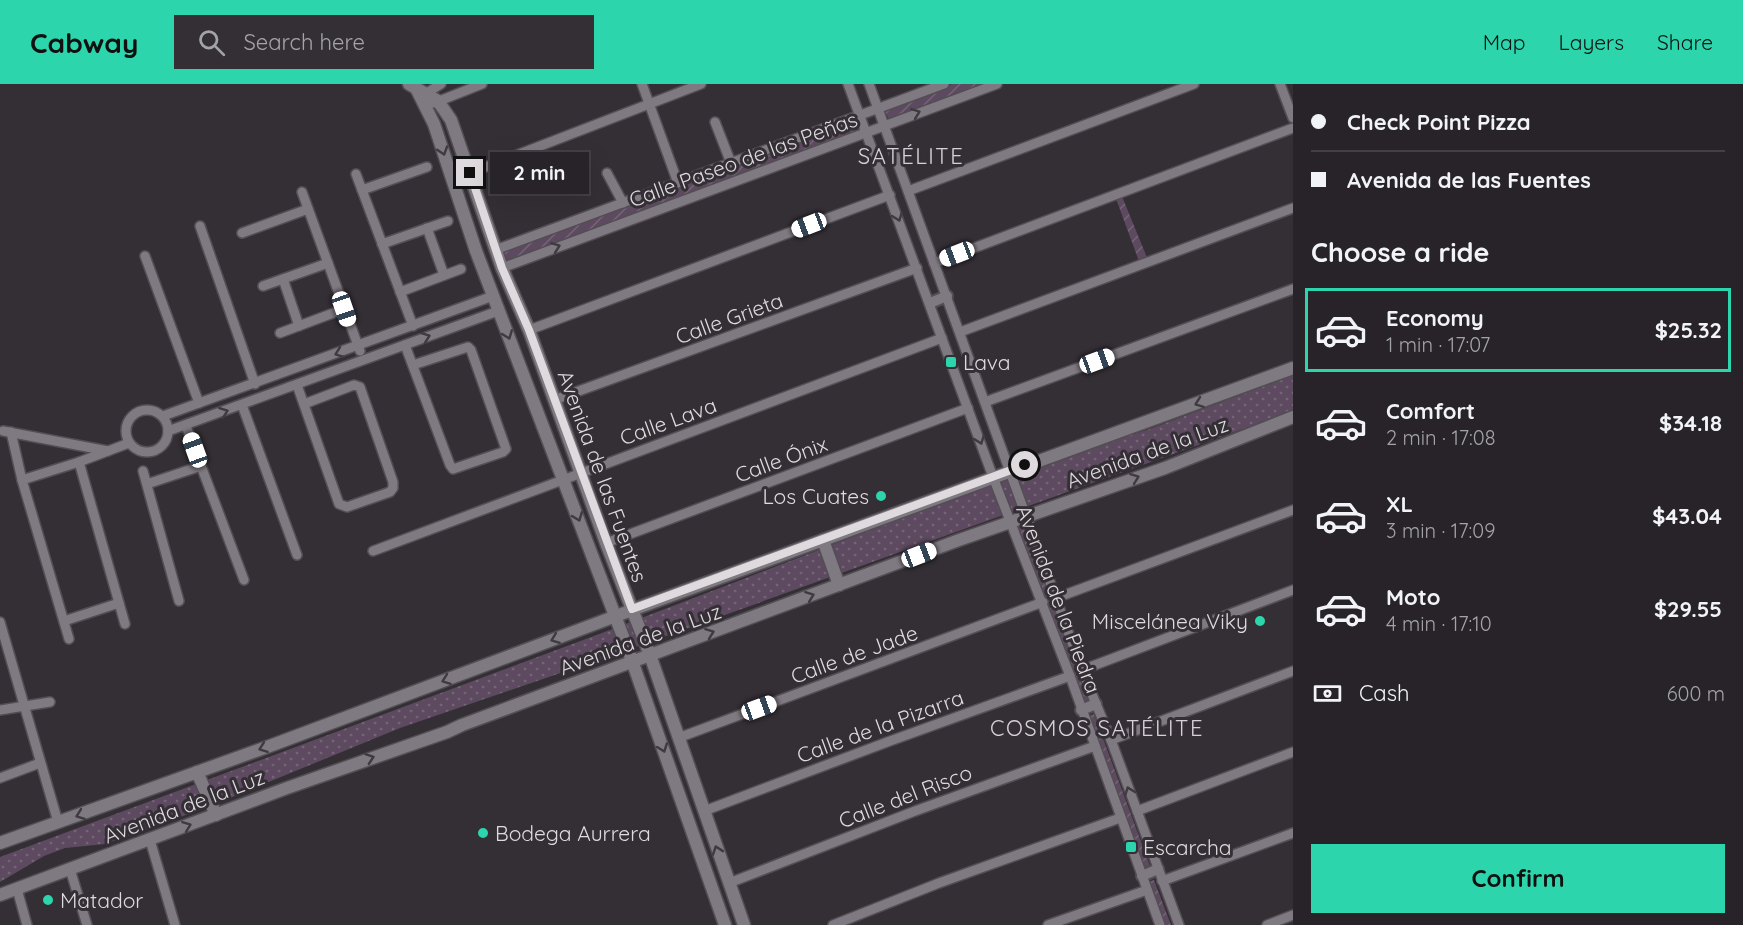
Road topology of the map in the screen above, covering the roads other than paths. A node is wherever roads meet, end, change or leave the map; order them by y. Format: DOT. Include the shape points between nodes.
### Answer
graph roads {
  1 [pos="441,84"];
  2 [pos="482,84"];
  3 [pos="642,84"];
  4 [pos="701,84"];
  5 [pos="848,84"];
  6 [pos="869,84"];
  7 [pos="944,84"];
  8 [pos="997,84"];
  9 [pos="1194,84"];
  10 [pos="1280,84"];
  11 [pos="423,95"];
  12 [pos="649,103"];
  13 [pos="878,108"];
  14 [pos="860,115"];
  15 [pos="1293,118"];
  16 [pos="715,122"];
  17 [pos="884,125"];
  18 [pos="1293,128"];
  19 [pos="866,132"];
  20 [pos="731,163"];
  21 [pos="427,167"];
  22 [pos="470,173"];
  23 [pos="607,173"];
  24 [pos="356,174"];
  25 [pos="678,183"];
  26 [pos="362,190"];
  27 [pos="908,191"];
  28 [pos="302,192"];
  29 [pos="890,195"];
  30 [pos="623,203"];
  31 [pos="1293,208"];
  32 [pos="308,209"];
  33 [pos="448,221"];
  34 [pos="200,226"];
  35 [pos="427,228"];
  36 [pos="242,233"];
  37 [pos="382,244"];
  38 [pos="495,250"];
  39 [pos="145,256"];
  40 [pos="934,262"];
  41 [pos="328,263"];
  42 [pos="502,268"];
  43 [pos="917,268"];
  44 [pos="461,269"];
  45 [pos="444,275"];
  46 [pos="283,279"];
  47 [pos="262,286"];
  48 [pos="1293,289"];
  49 [pos="400,292"];
  50 [pos="493,296"];
  51 [pos="946,296"];
  52 [pos="930,303"];
  53 [pos="344,309"];
  54 [pos="498,311"];
  55 [pos="299,326"];
  56 [pos="413,326"];
  57 [pos="529,330"];
  58 [pos="960,332"];
  59 [pos="280,333"];
  60 [pos="942,338"];
  61 [pos="405,345"];
  62 [pos="358,346"];
  63 [pos="363,359"];
  64 [pos="412,365"];
  65 [pos="1293,368"];
  66 [pos="255,384"];
  67 [pos="297,385"];
  68 [pos="554,400"];
  69 [pos="985,402"];
  70 [pos="199,403"];
  71 [pos="304,404"];
  72 [pos="242,405"];
  73 [pos="968,408"];
  74 [pos="163,417"];
  75 [pos="1293,417"];
  76 [pos="186,426"];
  77 [pos="168,431"];
  78 [pos="129,443"];
  79 [pos="108,451"];
  80 [pos="79,462"];
  81 [pos="201,466"];
  82 [pos="1010,470"];
  83 [pos="143,471"];
  84 [pos="580,472"];
  85 [pos="993,477"];
  86 [pos="564,478"];
  87 [pos="22,480"];
  88 [pos="147,484"];
  89 [pos="1293,510"];
  90 [pos="1027,516"];
  91 [pos="1012,521"];
  92 [pos="824,540"];
  93 [pos="606,543"];
  94 [pos="373,550"];
  95 [pos="297,555"];
  96 [pos="244,580"];
  97 [pos="839,585"];
  98 [pos="1293,590"];
  99 [pos="1056,598"];
  100 [pos="179,601"];
  101 [pos="1043,602"];
  102 [pos="119,603"];
  103 [pos="632,609"];
  104 [pos="615,616"];
  105 [pos="64,621"];
  106 [pos="0,622"];
  107 [pos="125,624"];
  108 [pos="69,639"];
  109 [pos="650,655"];
  110 [pos="633,662"];
  111 [pos="1082,670"];
  112 [pos="1293,671"];
  113 [pos="1070,676"];
  114 [pos="646,701"];
  115 [pos="50,702"];
  116 [pos="1096,704"];
  117 [pos="25,707"];
  118 [pos="0,710"];
  119 [pos="1081,710"];
  120 [pos="671,715"];
  121 [pos="678,738"];
  122 [pos="1111,740"];
  123 [pos="1095,746"];
  124 [pos="1293,752"];
  125 [pos="40,763"];
  126 [pos="197,772"];
  127 [pos="0,778"];
  128 [pos="704,811"];
  129 [pos="1137,811"];
  130 [pos="216,815"];
  131 [pos="1120,818"];
  132 [pos="58,822"];
  133 [pos="1293,833"];
  134 [pos="150,840"];
  135 [pos="0,843"];
  136 [pos="70,869"];
  137 [pos="1158,869"];
  138 [pos="1142,876"];
  139 [pos="1162,881"];
  140 [pos="729,883"];
  141 [pos="17,889"];
  142 [pos="1147,890"];
  143 [pos="0,895"];
  144 [pos="1293,915"];
  145 [pos="27,925"];
  146 [pos="87,925"];
  147 [pos="175,925"];
  148 [pos="725,925"];
  149 [pos="744,925"];
  150 [pos="833,925"];
  151 [pos="1048,925"];
  152 [pos="1160,925"];
  153 [pos="1179,925"];
  154 [pos="1268,925"];
  1 -- 11 [label="street"];
  2 -- 11 [label="street"];
  3 -- 12 [label="street"];
  4 -- 12 [label="street"];
  5 -- 14 [label="street, Avenida de la Piedra"];
  6 -- 13 [label="street, Avenida de la Piedra"];
  7 -- 13 [label="street, Calle Paseo de las Peñas"];
  17 -- 8 [label="street, Calle Paseo de las Peñas, one-way"];
  9 -- 27 [label="street"];
  10 -- 15 [label="street"];
  11 -- 22 [label="main road, Avenida de las Fuentes" via="451,120"];
  11 -- 50 [label="main road, Avenida de las Fuentes, one-way"];
  12 -- 22 [label="street"];
  12 -- 25 [label="street"];
  13 -- 14 [label="street, Calle Paseo de las Peñas"];
  13 -- 17 [label="street, Avenida de la Piedra"];
  14 -- 19 [label="street, Avenida de la Piedra"];
  14 -- 20 [label="street, Calle Paseo de las Peñas"];
  16 -- 20 [label="street"];
  17 -- 19 [label="street, Calle Paseo de las Peñas"];
  17 -- 27 [label="street, Avenida de la Piedra"];
  18 -- 40 [label="street"];
  19 -- 29 [label="street, Avenida de la Piedra"];
  42 -- 19 [label="street, Calle Paseo de las Peñas, one-way"];
  20 -- 25 [label="street, Calle Paseo de las Peñas"];
  21 -- 26 [label="street"];
  22 -- 38 [label="main road, Avenida de las Fuentes"];
  23 -- 30 [label="street"];
  24 -- 26 [label="street"];
  25 -- 30 [label="street, Calle Paseo de las Peñas"];
  26 -- 37 [label="street"];
  27 -- 40 [label="street, Avenida de la Piedra"];
  28 -- 32 [label="street"];
  29 -- 43 [label="street, Avenida de la Piedra, one-way"];
  29 -- 57 [label="street"];
  30 -- 38 [label="street, Calle Paseo de las Peñas"];
  31 -- 58 [label="street"];
  32 -- 36 [label="street"];
  32 -- 41 [label="street"];
  33 -- 35 [label="street"];
  34 -- 66 [label="street"];
  35 -- 37 [label="street"];
  35 -- 45 [label="street"];
  37 -- 49 [label="street"];
  38 -- 42 [label="main road, Avenida de las Fuentes"];
  39 -- 70 [label="street"];
  40 -- 51 [label="street, Avenida de la Piedra"];
  41 -- 46 [label="street"];
  41 -- 53 [label="street"];
  42 -- 57 [label="main road, Avenida de las Fuentes"];
  43 -- 52 [label="street, Avenida de la Piedra"];
  43 -- 68 [label="street, Calle Grieta"];
  44 -- 45 [label="street"];
  45 -- 49 [label="street"];
  46 -- 47 [label="street"];
  46 -- 55 [label="street"];
  48 -- 69 [label="street"];
  49 -- 56 [label="street"];
  50 -- 54 [label="main road, Avenida de las Fuentes"];
  50 -- 56 [label="street"];
  51 -- 52 [label="street"];
  51 -- 58 [label="street, Avenida de la Piedra"];
  52 -- 60 [label="street, Avenida de la Piedra"];
  53 -- 55 [label="street"];
  53 -- 62 [label="street"];
  61 -- 54 [label="street, one-way"];
  54 -- 86 [label="main road, Avenida de las Fuentes, one-way"];
  55 -- 59 [label="street"];
  56 -- 62 [label="street"];
  57 -- 68 [label="main road, Avenida de las Fuentes"];
  58 -- 69 [label="street, Avenida de la Piedra"];
  60 -- 73 [label="street, Avenida de la Piedra"];
  60 -- 84 [label="street, Calle Lava"];
  61 -- 63 [label="street"];
  61 -- 64 [label="street"];
  62 -- 63 [label="street"];
  62 -- 66 [label="street, one-way"];
  63 -- 67 [label="street"];
  64 -- 64 [label="street" via="453,469 506,449 468,347"];
  65 -- 82 [label="main road, Avenida de la Luz, one-way"];
  66 -- 70 [label="street"];
  67 -- 71 [label="street"];
  67 -- 72 [label="street"];
  68 -- 84 [label="main road, Avenida de las Fuentes"];
  69 -- 82 [label="street, Avenida de la Piedra"];
  70 -- 74 [label="street"];
  71 -- 71 [label="street" via="339,504 347,507 390,492 393,488 386,460 360,387 354,385"];
  76 -- 72 [label="street, one-way"];
  72 -- 95 [label="street"];
  73 -- 85 [label="street, Avenida de la Piedra, one-way"];
  73 -- 93 [label="street, Calle Ónix"];
  74 -- 77 [label="street"];
  74 -- 78 [label="street" via="149,409 133,414 125,429"];
  90 -- 75 [label="main road, Avenida de la Luz, one-way" via="1165,468"];
  76 -- 77 [label="street"];
  76 -- 81 [label="street"];
  77 -- 78 [label="street" via="167,439 155,451 138,450"];
  78 -- 79 [label="street"];
  79 -- 80 [label="street"];
  79 -- 87 [label="street" via="7,431"];
  80 -- 87 [label="street"];
  80 -- 102 [label="street"];
  81 -- 88 [label="street"];
  81 -- 96 [label="street"];
  82 -- 85 [label="main road, Avenida de la Luz"];
  82 -- 90 [label="street, Avenida de la Piedra"];
  83 -- 88 [label="street"];
  84 -- 86 [label="street, Calle Lava"];
  84 -- 93 [label="main road, Avenida de las Fuentes"];
  85 -- 91 [label="street, Avenida de la Piedra"];
  85 -- 92 [label="main road, Avenida de la Luz"];
  86 -- 94 [label="street, Calle Lava"];
  86 -- 104 [label="main road, Avenida de las Fuentes, one-way"];
  87 -- 105 [label="street"];
  88 -- 100 [label="street"];
  89 -- 99 [label="street"];
  90 -- 91 [label="main road, Avenida de la Luz"];
  90 -- 99 [label="street, Avenida de la Piedra"];
  91 -- 97 [label="main road, Avenida de la Luz"];
  91 -- 101 [label="street, Avenida de la Piedra"];
  92 -- 97 [label="main road"];
  92 -- 103 [label="main road, Avenida de la Luz"];
  93 -- 103 [label="main road, Avenida de las Fuentes"];
  109 -- 97 [label="main road, Avenida de la Luz, one-way"];
  98 -- 111 [label="street"];
  99 -- 111 [label="street, Avenida de la Piedra"];
  101 -- 113 [label="street, Avenida de la Piedra"];
  101 -- 121 [label="street, Calle de Jade"];
  102 -- 105 [label="street"];
  102 -- 107 [label="street"];
  103 -- 104 [label="main road, Avenida de la Luz"];
  103 -- 109 [label="main road, Avenida de las Fuentes"];
  104 -- 110 [label="main road, Avenida de las Fuentes"];
  104 -- 126 [label="main road, Avenida de la Luz, one-way"];
  105 -- 108 [label="street"];
  106 -- 117 [label="street"];
  109 -- 110 [label="main road, Avenida de la Luz"];
  109 -- 120 [label="main road, Avenida de las Fuentes"];
  110 -- 114 [label="main road, Avenida de las Fuentes"];
  130 -- 110 [label="main road, Avenida de la Luz, one-way"];
  111 -- 116 [label="street, Avenida de la Piedra"];
  112 -- 122 [label="street"];
  113 -- 119 [label="street, Avenida de la Piedra"];
  113 -- 128 [label="street, Calle de la Pizarra"];
  114 -- 120 [label="street" via="661,699"];
  114 -- 148 [label="main road, Avenida de las Fuentes, one-way"];
  115 -- 117 [label="street"];
  116 -- 119 [label="street"];
  116 -- 122 [label="street, Avenida de la Piedra"];
  117 -- 118 [label="street"];
  117 -- 125 [label="street"];
  119 -- 123 [label="street, Avenida de la Piedra"];
  120 -- 121 [label="main road, Avenida de las Fuentes"];
  121 -- 128 [label="main road, Avenida de las Fuentes"];
  129 -- 122 [label="street, Avenida de la Piedra, one-way"];
  123 -- 131 [label="street, Avenida de la Piedra"];
  123 -- 140 [label="street, Calle del Risco"];
  124 -- 129 [label="street"];
  125 -- 127 [label="street"];
  125 -- 132 [label="street"];
  126 -- 130 [label="main road"];
  126 -- 132 [label="main road, Avenida de la Luz, one-way"];
  140 -- 128 [label="main road, Avenida de las Fuentes, one-way"];
  129 -- 137 [label="street, Avenida de la Piedra"];
  134 -- 130 [label="main road, Avenida de la Luz, one-way"];
  131 -- 138 [label="street, Avenida de la Piedra"];
  131 -- 150 [label="street"];
  132 -- 135 [label="main road, Avenida de la Luz"];
  133 -- 139 [label="street"];
  134 -- 136 [label="main road, Avenida de la Luz"];
  134 -- 147 [label="street"];
  136 -- 141 [label="main road, Avenida de la Luz"];
  136 -- 146 [label="street"];
  137 -- 138 [label="street"];
  137 -- 139 [label="street, Avenida de la Piedra"];
  138 -- 142 [label="street, Avenida de la Piedra"];
  139 -- 153 [label="street, Avenida de la Piedra"];
  140 -- 149 [label="main road, Avenida de las Fuentes"];
  141 -- 143 [label="main road, Avenida de la Luz"];
  141 -- 145 [label="street"];
  142 -- 151 [label="street"];
  142 -- 152 [label="street, Avenida de la Piedra"];
  144 -- 154 [label="street"];
}
